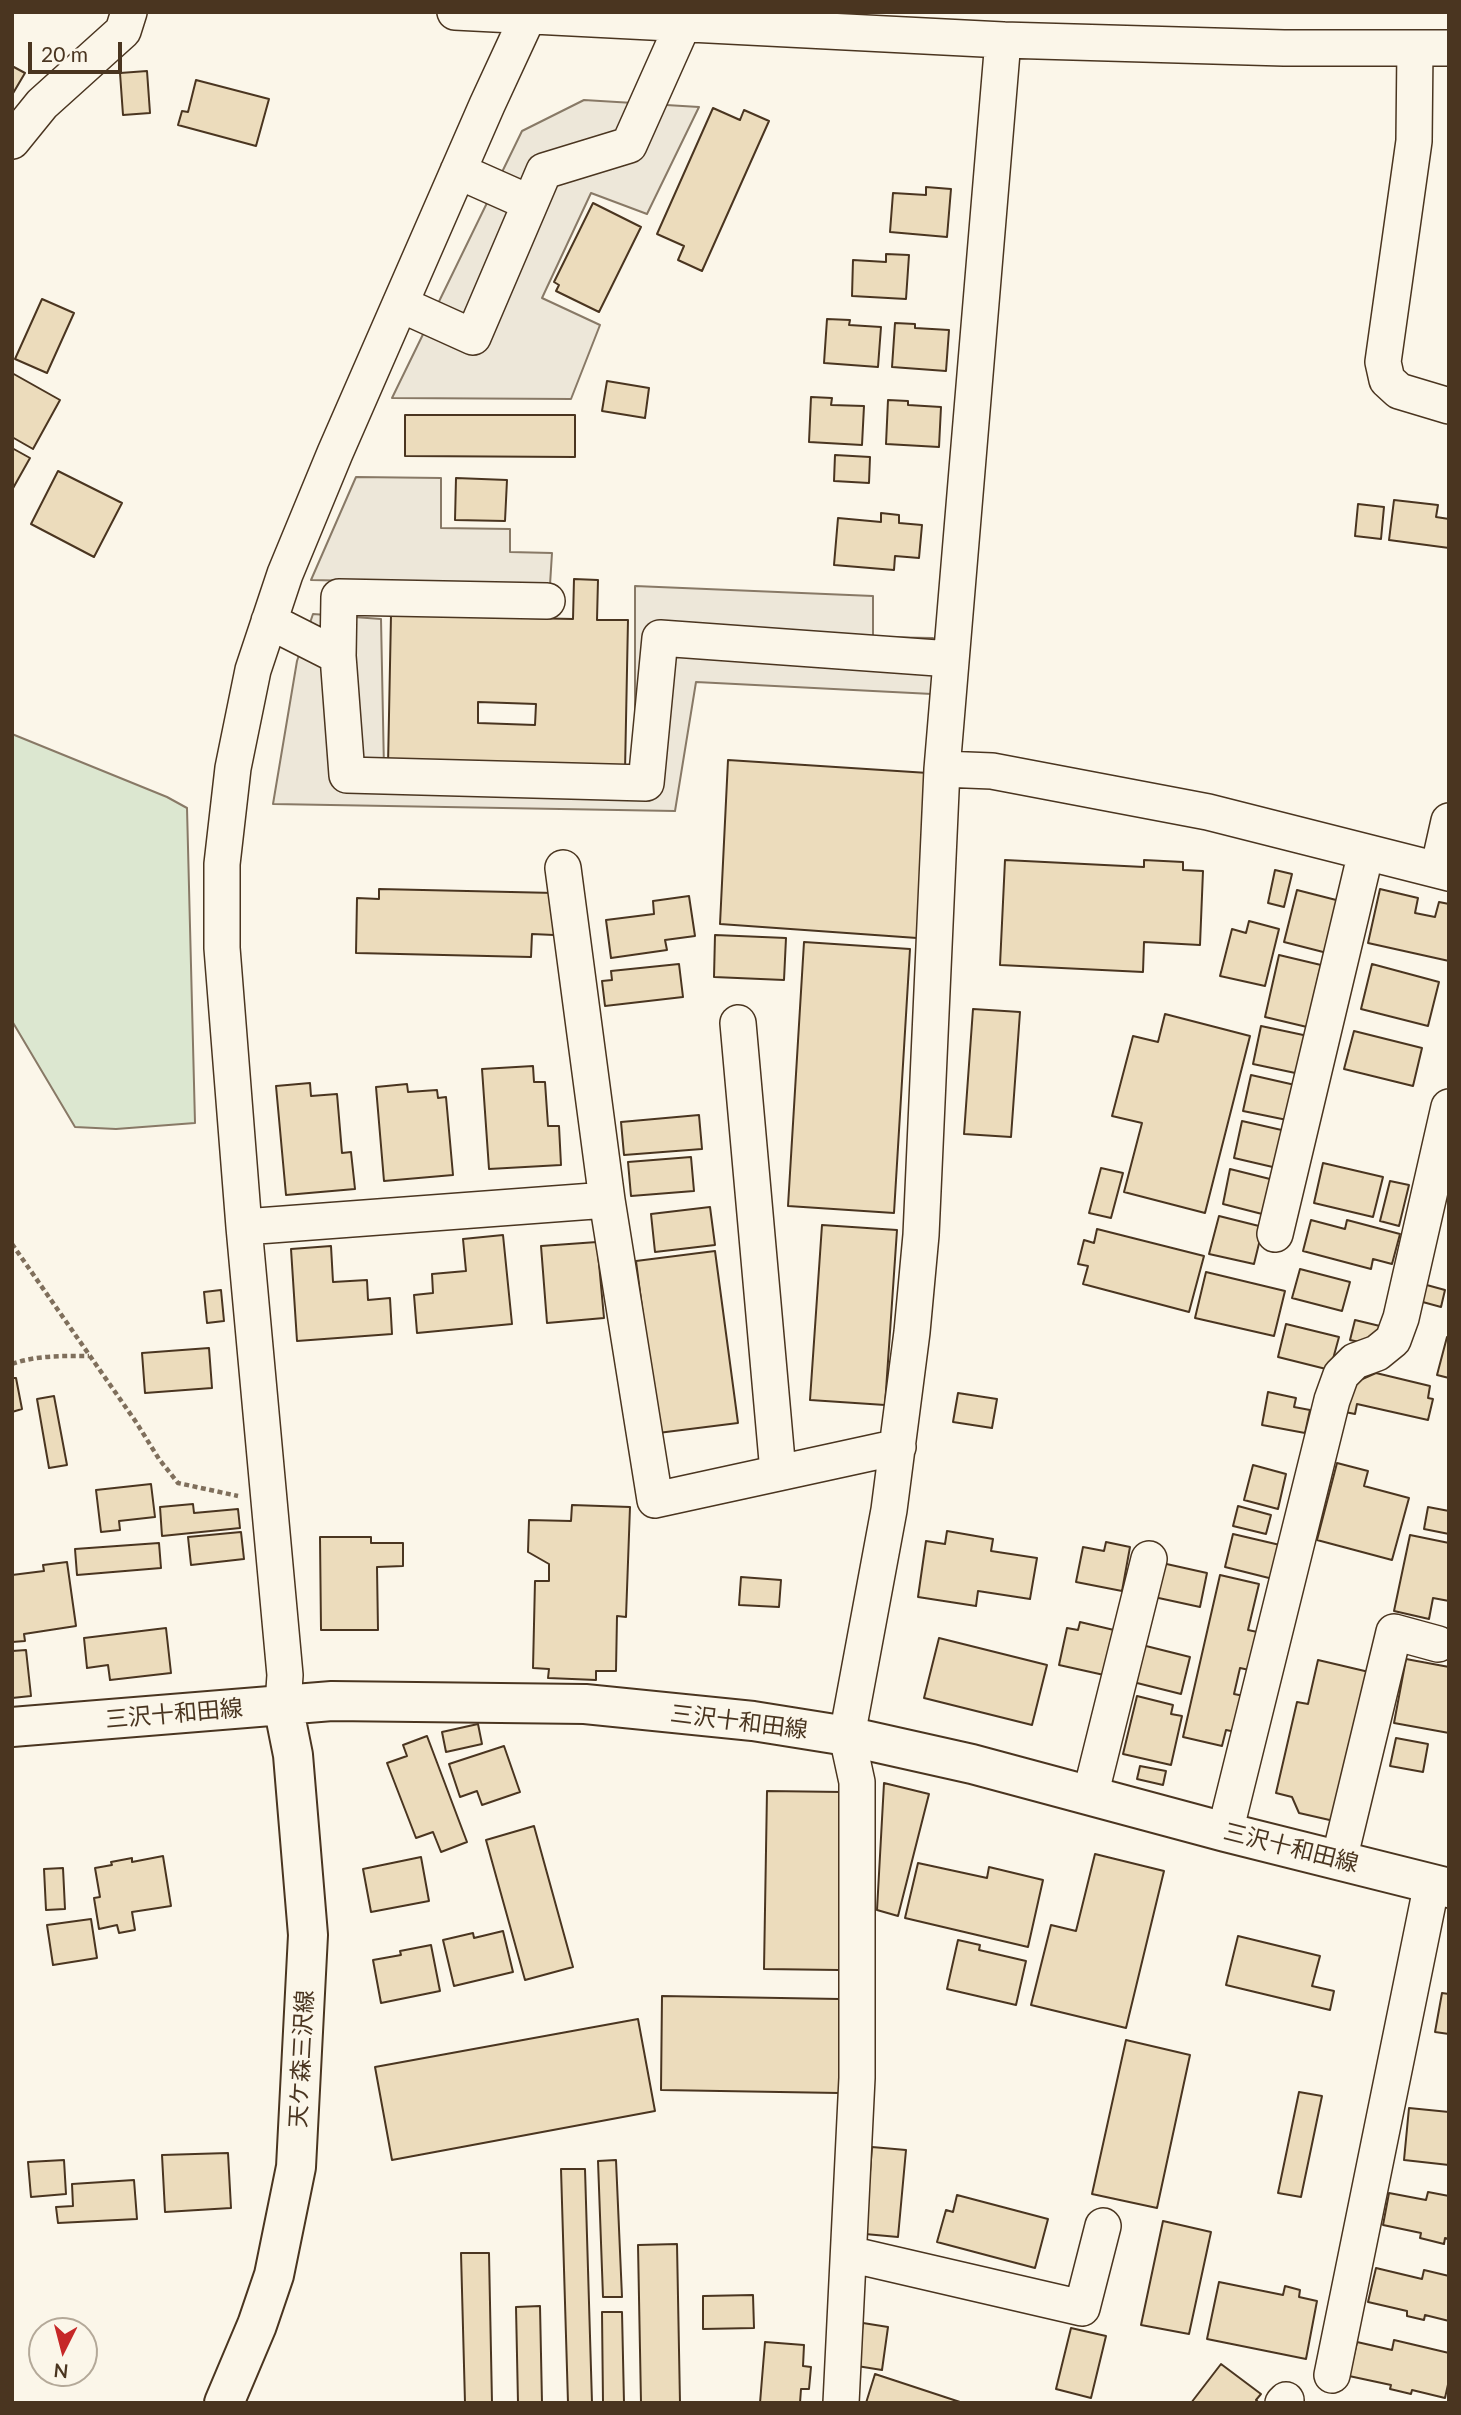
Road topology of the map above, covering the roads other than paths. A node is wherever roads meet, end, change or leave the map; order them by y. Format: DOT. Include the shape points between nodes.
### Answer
graph roads {
  1 [pos="129,12"];
  2 [pos="455,12"];
  3 [pos="528,15"];
  4 [pos="683,24"];
  5 [pos="1003,40"];
  6 [pos="1432,48"];
  7 [pos="12,141"];
  8 [pos="458,171"];
  9 [pos="530,203"];
  10 [pos="400,304"];
  11 [pos="1449,406"];
  12 [pos="547,601"];
  13 [pos="269,621"];
  14 [pos="338,656"];
  15 [pos="951,659"];
  16 [pos="942,769"];
  17 [pos="1449,821"];
  18 [pos="1366,852"];
  19 [pos="563,868"];
  20 [pos="1443,871"];
  21 [pos="738,1023"];
  22 [pos="1449,1107"];
  23 [pos="607,1200"];
  24 [pos="244,1227"];
  25 [pos="1275,1234"];
  26 [pos="898,1447"];
  27 [pos="778,1472"];
  28 [pos="1149,1559"];
  29 [pos="1438,1644"];
  30 [pos="283,1705"];
  31 [pos="12,1727"];
  32 [pos="848,1736"];
  33 [pos="1090,1796"];
  34 [pos="1225,1832"];
  35 [pos="1339,1860"];
  36 [pos="1440,1886"];
  37 [pos="1103,2226"];
  38 [pos="849,2254"];
  39 [pos="1332,2375"];
  40 [pos="224,2403"];
  41 [pos="841,2403"];
  1 -- 7 [label="street" via="123,31 42,104"];
  2 -- 3 [label="street"];
  3 -- 4 [label="street"];
  3 -- 8 [label="street"];
  4 -- 5 [label="street"];
  4 -- 9 [label="street" via="629,145 544,172"];
  5 -- 6 [label="street"];
  5 -- 15 [label="street"];
  6 -- 11 [label="street" via="1383,362 1387,380 1399,391"];
  8 -- 9 [label="street"];
  8 -- 10 [label="street"];
  9 -- 10 [label="street" via="472,337"];
  10 -- 13 [label="street"];
  12 -- 14 [label="street" via="340,597"];
  13 -- 14 [label="street"];
  13 -- 24 [label="street" via="253,670 233,768 222,864 222,948"];
  14 -- 15 [label="street" via="346,775 646,783 660,638"];
  15 -- 16 [label="street"];
  16 -- 18 [label="street" via="992,771 1167,804"];
  16 -- 26 [label="street" via="921,1235"];
  17 -- 20 [label="street"];
  18 -- 20 [label="street"];
  18 -- 25 [label="street"];
  19 -- 23 [label="street"];
  21 -- 27 [label="street"];
  22 -- 34 [label="street" via="1393,1340 1377,1353 1355,1361 1341,1375 1332,1400"];
  23 -- 24 [label="street"];
  23 -- 27 [label="street" via="655,1500"];
  24 -- 30 [label="street" via="285,1675"];
  26 -- 27 [label="street"];
  26 -- 32 [label="street"];
  28 -- 33 [label="street"];
  29 -- 35 [label="street" via="1394,1632"];
  30 -- 31 [label="main road, 三沢十和田線"];
  30 -- 32 [label="main road, 三沢十和田線" via="332,1701 585,1704"];
  30 -- 40 [label="main road, 天ケ森三沢線" via="293,1755 308,1935 296,2167 274,2275"];
  32 -- 33 [label="main road, 三沢十和田線"];
  32 -- 38 [label="street" via="857,1782 857,2078"];
  33 -- 34 [label="main road, 三沢十和田線"];
  34 -- 35 [label="main road, 三沢十和田線"];
  35 -- 36 [label="main road, 三沢十和田線"];
  36 -- 39 [label="street"];
  37 -- 38 [label="street" via="1082,2308"];
  38 -- 41 [label="street"];
}
